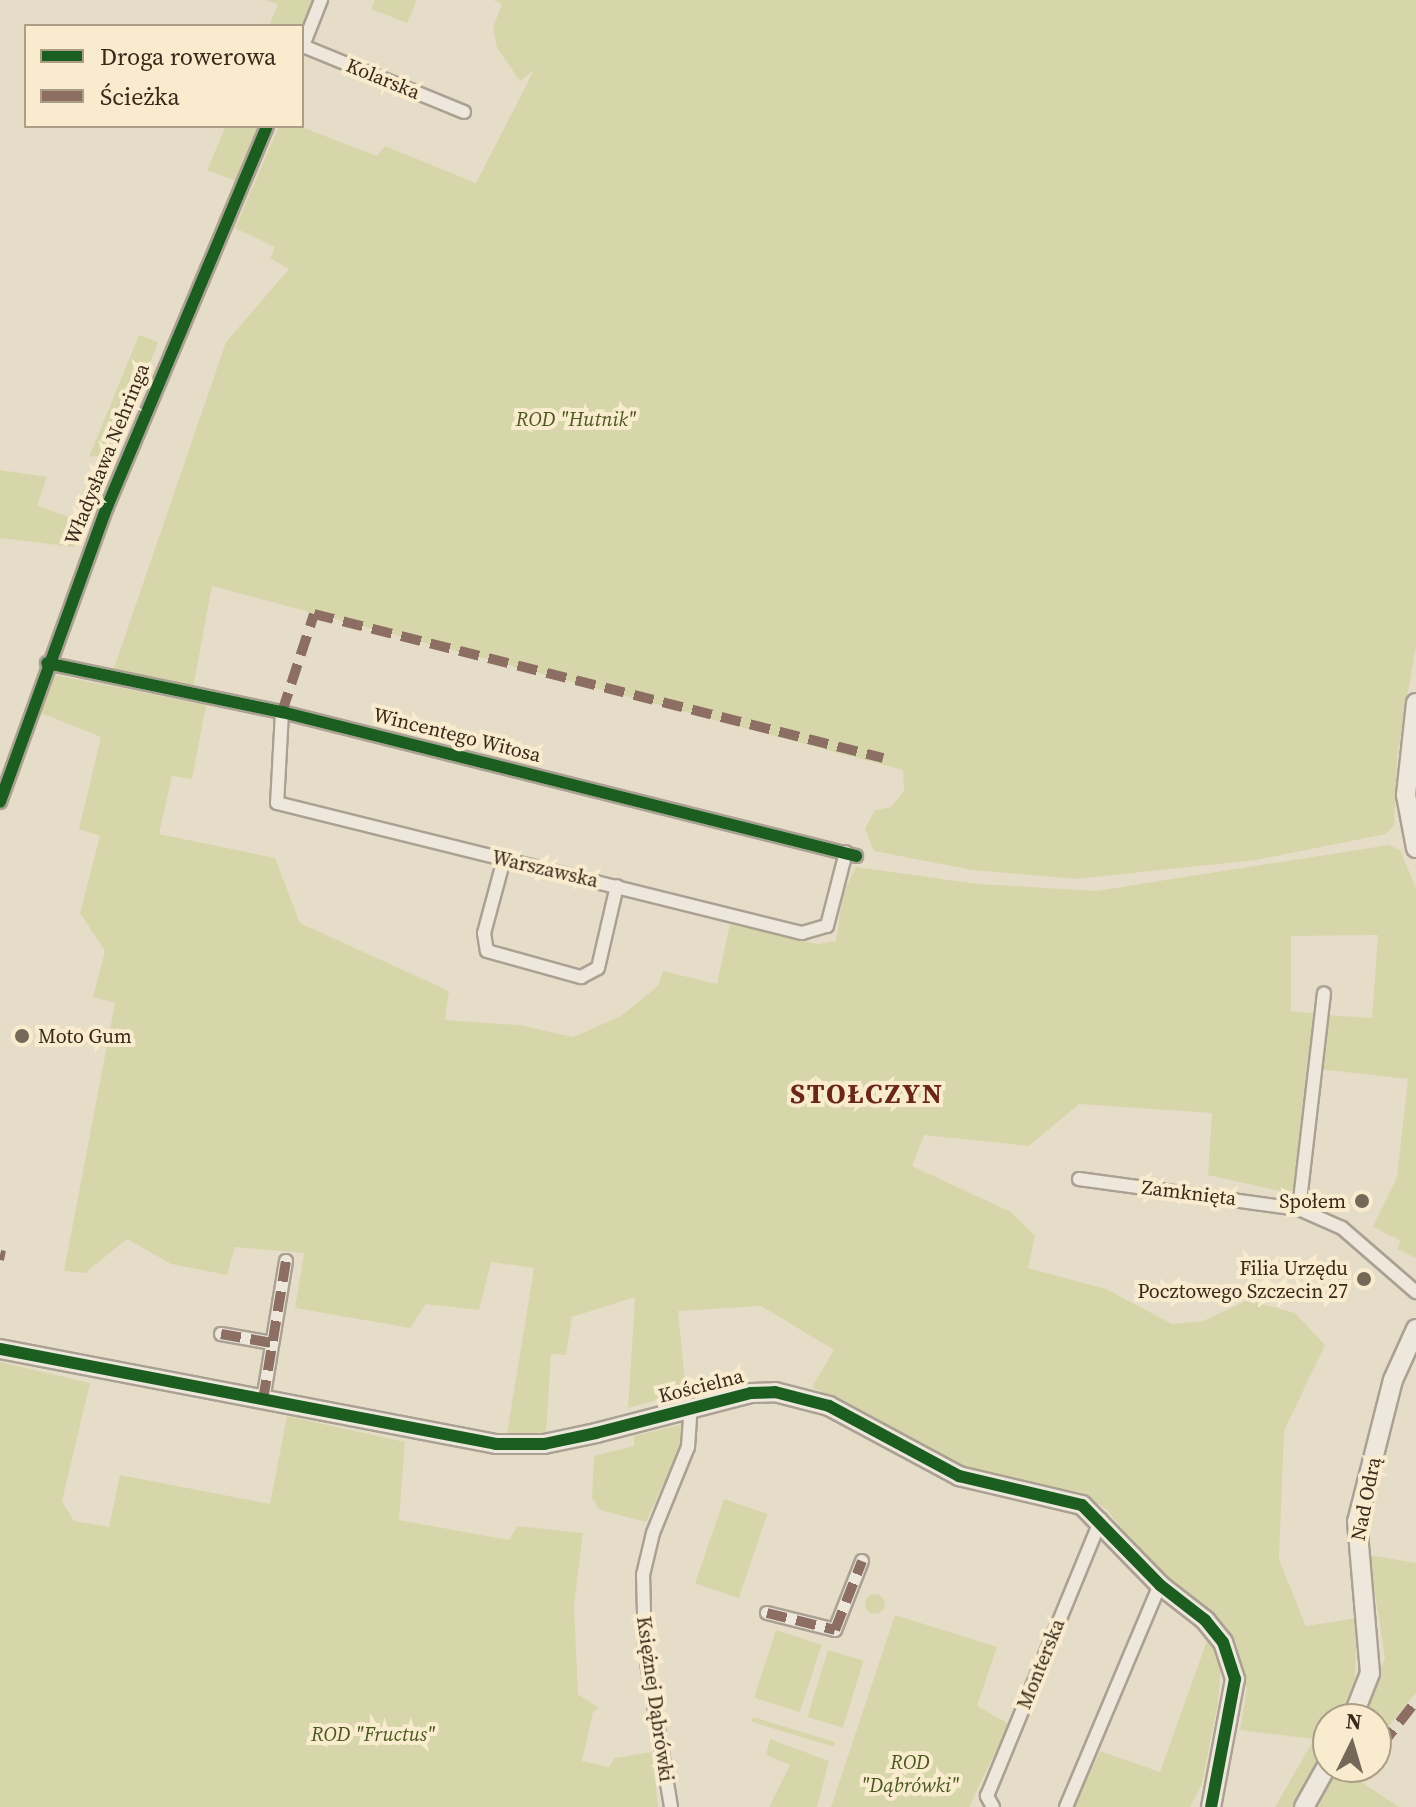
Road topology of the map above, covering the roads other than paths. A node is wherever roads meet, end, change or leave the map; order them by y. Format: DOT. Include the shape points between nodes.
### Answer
graph roads {
  1 [pos="321,0"];
  2 [pos="304,42"];
  3 [pos="304,48"];
  4 [pos="464,112"];
  5 [pos="266,128"];
  6 [pos="47,663"];
  7 [pos="1416,703"];
  8 [pos="282,712"];
  9 [pos="0,802"];
  10 [pos="1416,848"];
  11 [pos="851,854"];
  12 [pos="504,859"];
  13 [pos="617,886"];
  14 [pos="1324,993"];
  15 [pos="1079,1179"];
  16 [pos="1299,1209"];
  17 [pos="286,1261"];
  18 [pos="1416,1292"];
  19 [pos="1416,1329"];
  20 [pos="221,1334"];
  21 [pos="272,1343"];
  22 [pos="0,1349"];
  23 [pos="263,1400"];
  24 [pos="691,1408"];
  25 [pos="1101,1520"];
  26 [pos="862,1561"];
  27 [pos="1160,1585"];
  28 [pos="767,1613"];
  29 [pos="1358,1703"];
  30 [pos="1317,1783"];
  31 [pos="671,1807"];
  32 [pos="993,1807"];
  33 [pos="1066,1807"];
  34 [pos="1211,1807"];
  35 [pos="1304,1807"];
  1 -- 2 [label="street"];
  3 -- 4 [label="street, Kolarska"];
  5 -- 6 [label="street, Władysława Nehringa" via="207,261"];
  6 -- 8 [label="street, Wincentego Witosa"];
  6 -- 9 [label="street, Władysława Nehringa"];
  7 -- 10 [label="street" via="1406,795"];
  8 -- 11 [label="street, Wincentego Witosa"];
  8 -- 12 [label="street, Warszawska" via="277,803"];
  11 -- 13 [label="street, Warszawska" via="827,926 811,933"];
  12 -- 13 [label="street, Warszawska"];
  12 -- 13 [label="street" via="484,933 487,951 581,977 598,968"];
  14 -- 16 [label="street"];
  15 -- 16 [label="street, Zamknięta"];
  16 -- 18 [label="street, Zamknięta" via="1342,1228"];
  17 -- 21 [label="street"];
  19 -- 29 [label="street, Nad Odrą" via="1393,1380 1357,1522 1370,1673"];
  20 -- 21 [label="street"];
  21 -- 23 [label="street"];
  22 -- 23 [label="street, Kościelna"];
  23 -- 24 [label="street, Kościelna" via="470,1441 524,1446"];
  24 -- 25 [label="street, Kościelna" via="751,1393 803,1397 959,1476 1066,1499"];
  24 -- 31 [label="street, Księżnej Dąbrówki" via="688,1447 653,1533 643,1575 645,1650"];
  25 -- 27 [label="street, Kościelna"];
  25 -- 32 [label="street, Monterska" via="987,1796"];
  26 -- 28 [label="street" via="835,1630"];
  27 -- 33 [label="street"];
  27 -- 34 [label="street, Kościelna" via="1214,1630 1233,1666 1234,1705"];
  30 -- 35 [label="street"];
}
